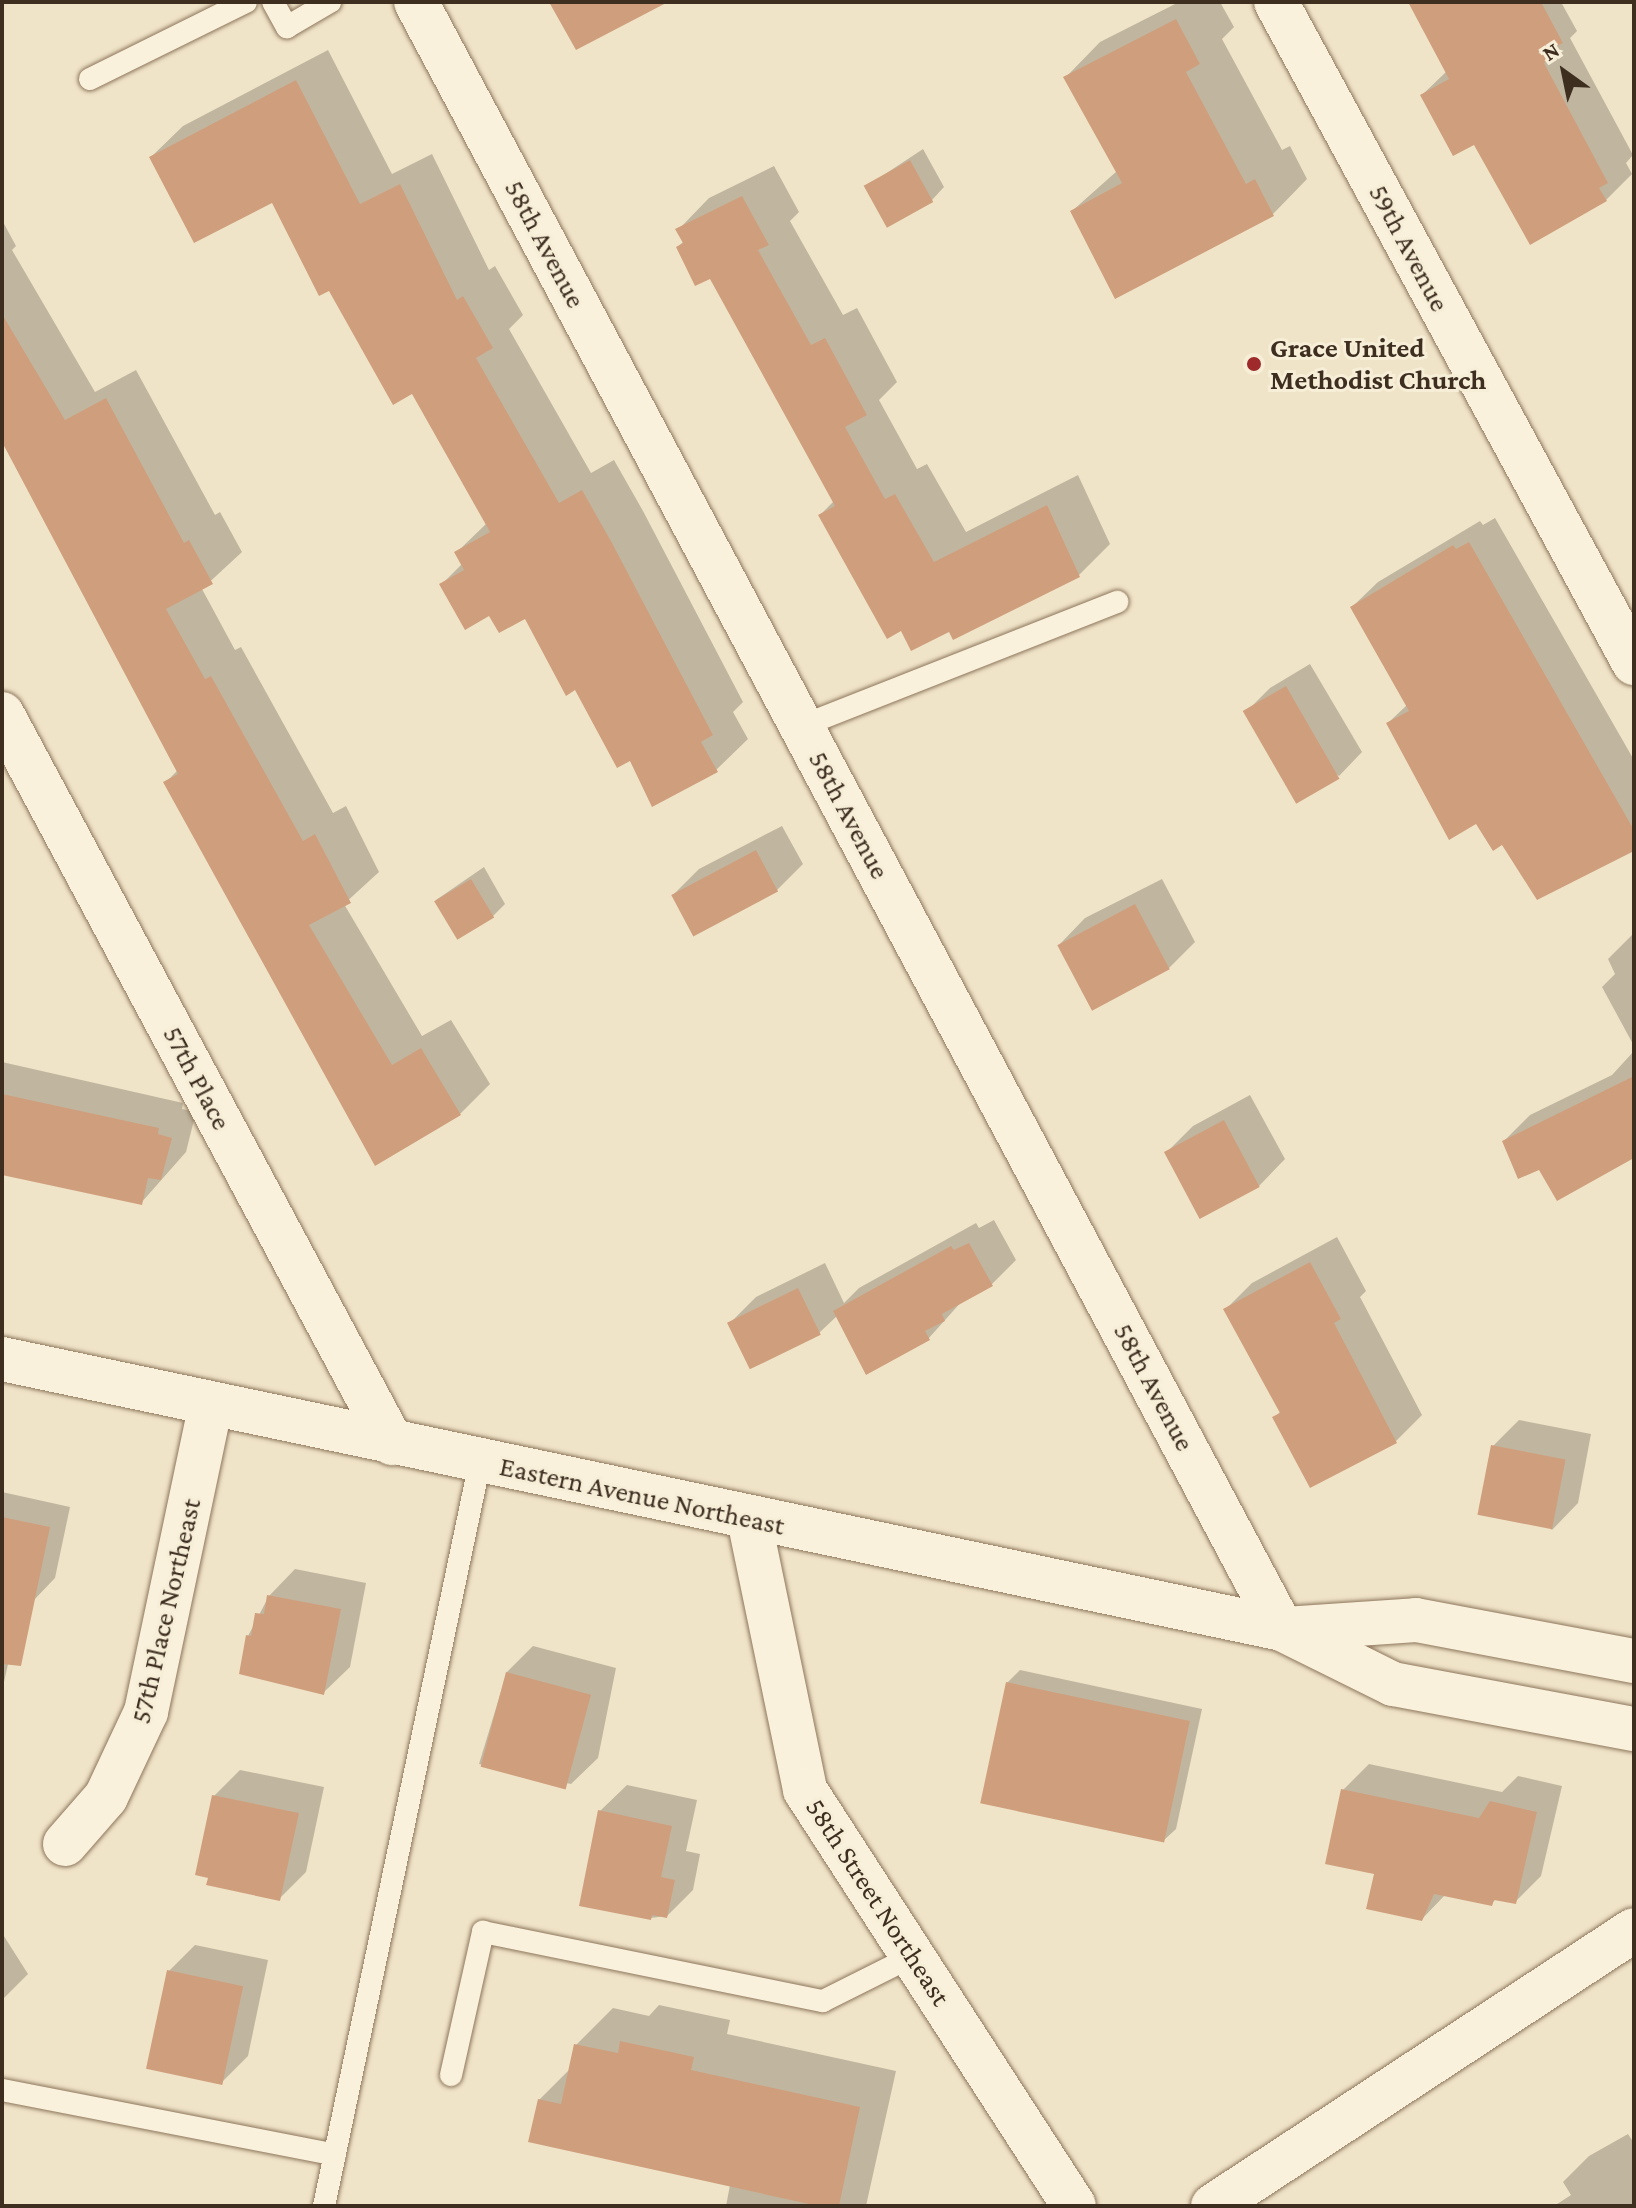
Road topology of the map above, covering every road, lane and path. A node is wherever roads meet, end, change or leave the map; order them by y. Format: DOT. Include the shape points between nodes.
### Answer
graph roads {
  1 [pos="246,2"];
  2 [pos="273,2"];
  3 [pos="330,2"];
  4 [pos="416,2"];
  5 [pos="1276,2"];
  6 [pos="90,79"];
  7 [pos="1117,602"];
  8 [pos="1634,663"];
  9 [pos="2,714"];
  10 [pos="802,726"];
  11 [pos="2,1359"];
  12 [pos="211,1404"];
  13 [pos="392,1443"];
  14 [pos="480,1462"];
  15 [pos="749,1519"];
  16 [pos="1282,1629"];
  17 [pos="1634,1661"];
  18 [pos="1634,1729"];
  19 [pos="65,1844"];
  20 [pos="1634,1930"];
  21 [pos="913,1956"];
  22 [pos="451,2075"];
  23 [pos="2,2090"];
  24 [pos="335,2155"];
  25 [pos="324,2206"];
  26 [pos="1074,2206"];
  27 [pos="1213,2206"];
  1 -- 6 [label="lane"];
  2 -- 3 [label="lane" via="287,27"];
  4 -- 10 [label="street, 58th Avenue"];
  5 -- 8 [label="street, 59th Avenue"];
  7 -- 10 [label="lane"];
  9 -- 13 [label="street, 57th Place"];
  10 -- 16 [label="street, 58th Avenue"];
  11 -- 12 [label="street, Eastern Avenue Northeast"];
  12 -- 13 [label="street, Eastern Avenue Northeast"];
  12 -- 19 [label="street, 57th Place Northeast" via="146,1712 106,1797"];
  13 -- 14 [label="street, Eastern Avenue Northeast"];
  14 -- 15 [label="street, Eastern Avenue Northeast"];
  14 -- 24 [label="lane"];
  15 -- 16 [label="street, Eastern Avenue Northeast"];
  15 -- 21 [label="street, 58th Street Northeast" via="805,1790"];
  16 -- 17 [label="street, Eastern Avenue Northeast" via="1416,1620"];
  16 -- 18 [label="street, Eastern Avenue Northeast" via="1393,1684"];
  20 -- 27 [label="street"];
  21 -- 22 [label="lane" via="823,2001 483,1932"];
  21 -- 26 [label="street, 58th Street Northeast"];
  23 -- 24 [label="lane"];
  24 -- 25 [label="lane"];
}
